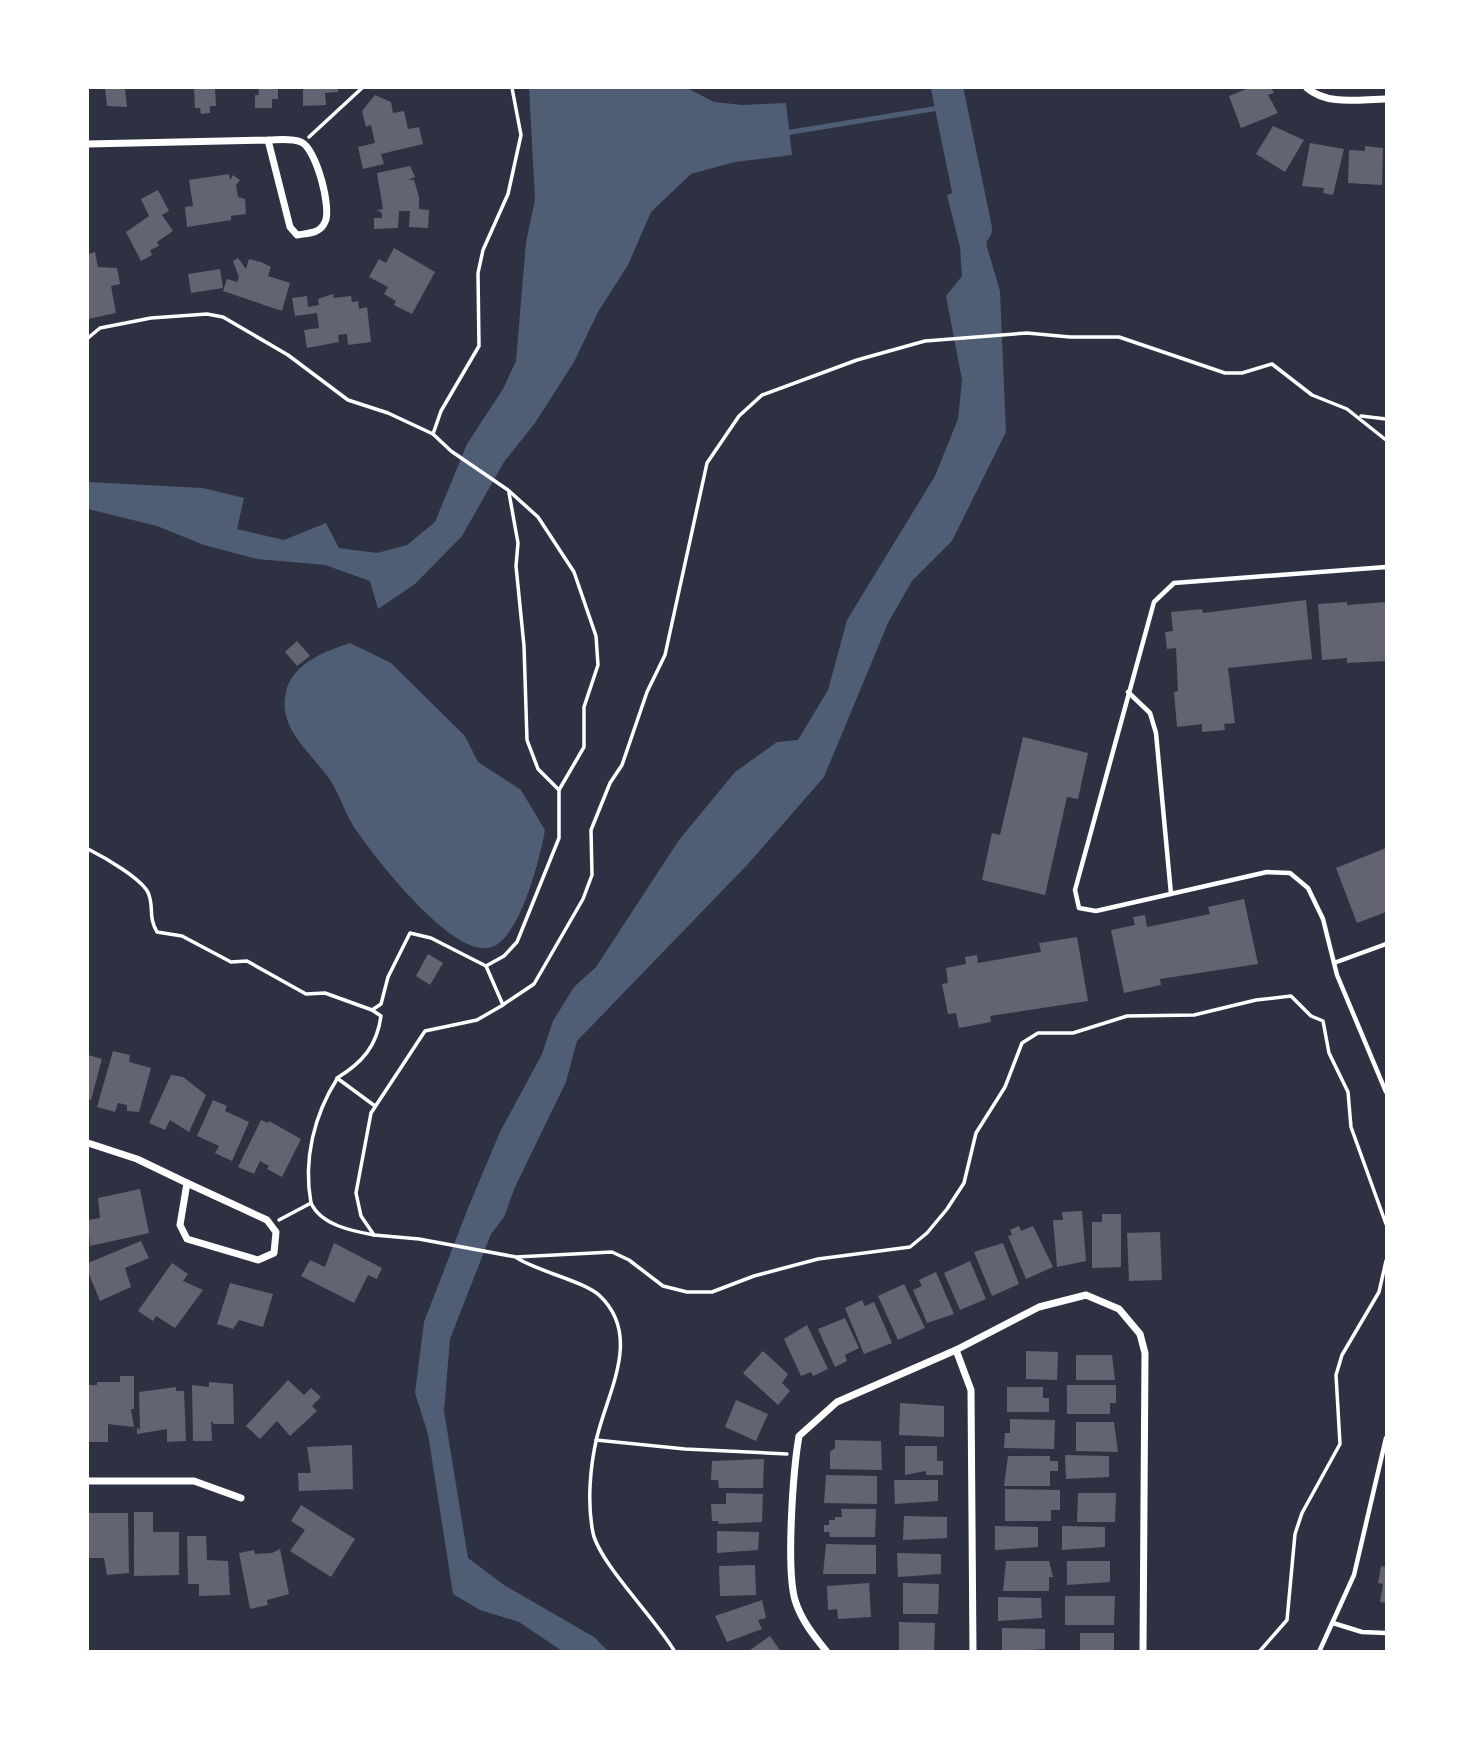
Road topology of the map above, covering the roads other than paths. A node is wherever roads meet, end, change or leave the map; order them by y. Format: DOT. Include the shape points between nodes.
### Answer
graph roads {
  1 [pos="1307,88"];
  2 [pos="1387,99"];
  3 [pos="268,140"];
  4 [pos="88,144"];
  5 [pos="1387,567"];
  6 [pos="1128,692"];
  7 [pos="1171,894"];
  8 [pos="1387,943"];
  9 [pos="1334,963"];
  10 [pos="1387,1092"];
  11 [pos="88,1143"];
  12 [pos="187,1183"];
  13 [pos="956,1350"];
  14 [pos="1387,1438"];
  15 [pos="88,1481"];
  16 [pos="241,1498"];
  17 [pos="1333,1623"];
  18 [pos="1387,1633"];
  19 [pos="827,1651"];
  20 [pos="973,1651"];
  21 [pos="1143,1651"];
  22 [pos="1319,1651"];
  1 -- 2 [label="street" via="1335,100"];
  3 -- 3 [label="street" via="303,143 312,152 327,215 315,233 297,235 290,227"];
  3 -- 4 [label="street"];
  5 -- 6 [label="lane" via="1174,583 1154,602"];
  6 -- 7 [label="lane" via="1150,713 1156,733"];
  6 -- 7 [label="lane" via="1075,890 1079,908 1096,911"];
  7 -- 9 [label="lane" via="1267,872 1290,873 1308,888 1323,919"];
  8 -- 9 [label="lane"];
  9 -- 10 [label="lane"];
  11 -- 12 [label="street" via="137,1159"];
  12 -- 12 [label="street" via="180,1225 187,1239 258,1260 274,1252 277,1240 272,1224"];
  13 -- 19 [label="street" via="837,1402 799,1436 794,1596 805,1622"];
  13 -- 20 [label="street" via="971,1390"];
  13 -- 21 [label="street" via="1039,1307 1086,1295 1119,1309 1139,1334 1145,1353"];
  14 -- 17 [label="lane" via="1354,1574"];
  15 -- 16 [label="street" via="194,1481"];
  17 -- 18 [label="lane" via="1362,1632"];
  17 -- 22 [label="lane"];
}
